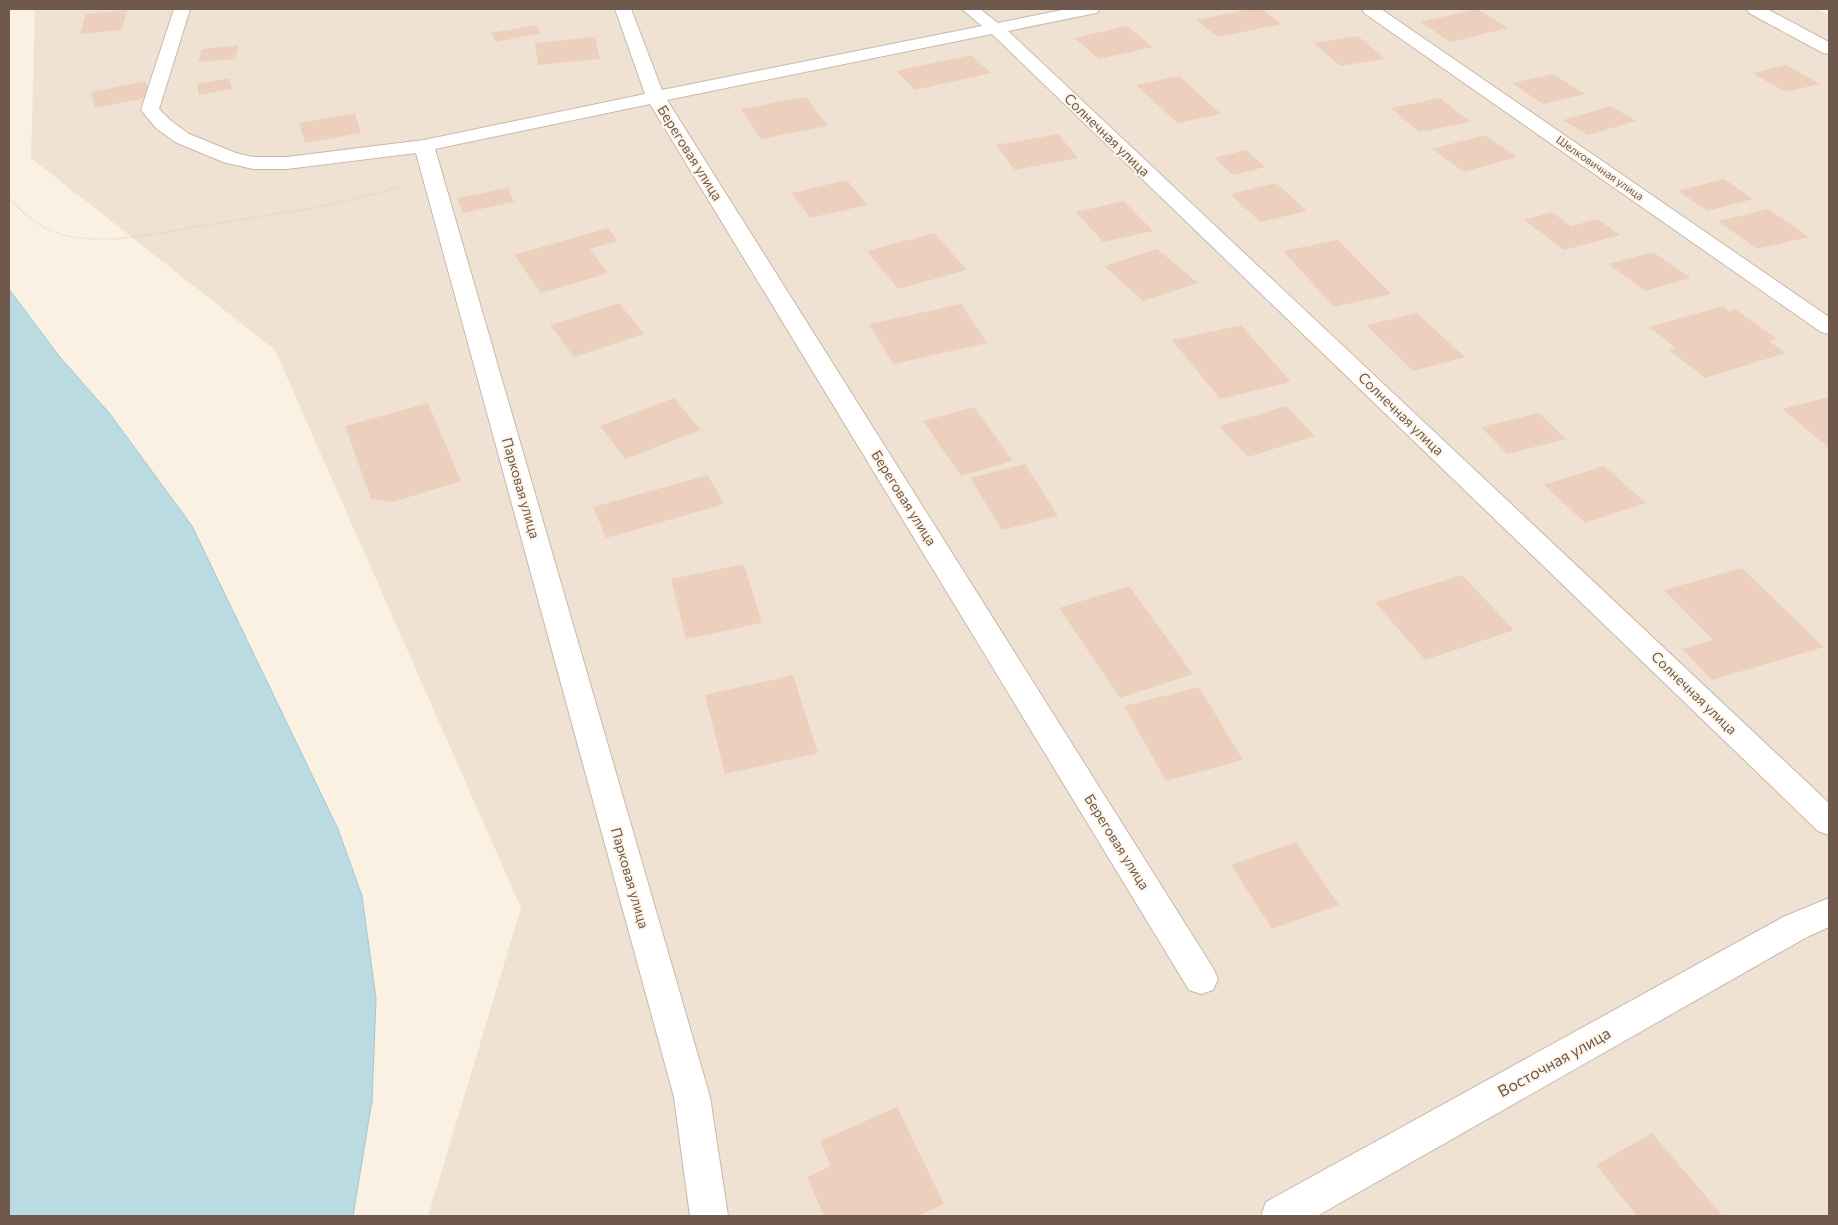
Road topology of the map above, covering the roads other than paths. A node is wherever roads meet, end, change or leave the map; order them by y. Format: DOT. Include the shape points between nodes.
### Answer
graph roads {
  1 [pos="182,9"];
  2 [pos="623,9"];
  3 [pos="970,9"];
  4 [pos="1090,9"];
  5 [pos="1370,9"];
  6 [pos="1755,9"];
  7 [pos="996,29"];
  8 [pos="1829,48"];
  9 [pos="656,98"];
  10 [pos="428,160"];
  11 [pos="1829,327"];
  12 [pos="1829,822"];
  13 [pos="1829,912"];
  14 [pos="1201,979"];
  15 [pos="709,1216"];
  16 [pos="1280,1216"];
  1 -- 10 [label="street" via="150,110 182,138 230,158 253,163"];
  2 -- 9 [label="street, Береговая улица"];
  3 -- 7 [label="street, Солнечная улица"];
  4 -- 7 [label="street"];
  5 -- 11 [label="street, Шелковичная улица"];
  6 -- 8 [label="street"];
  7 -- 9 [label="street"];
  7 -- 12 [label="street, Солнечная улица"];
  9 -- 10 [label="street"];
  9 -- 14 [label="street, Береговая улица"];
  10 -- 15 [label="street, Парковая улица" via="692,1097"];
  13 -- 16 [label="street, Восточная улица" via="1795,927"];
}
